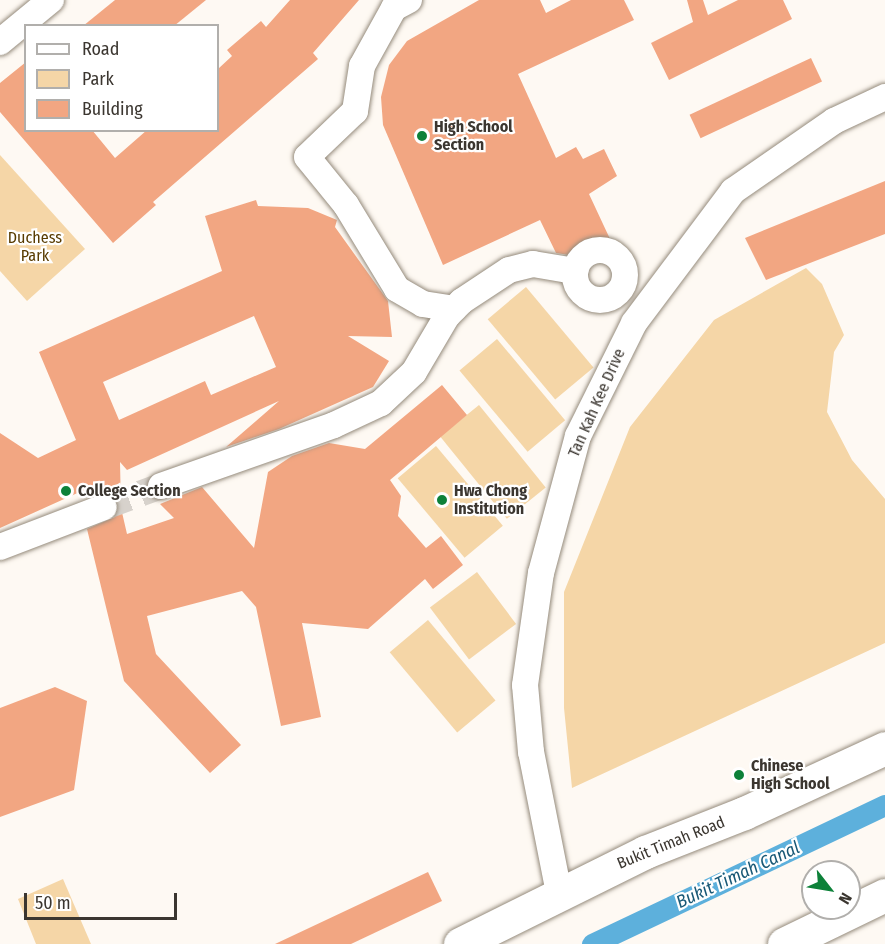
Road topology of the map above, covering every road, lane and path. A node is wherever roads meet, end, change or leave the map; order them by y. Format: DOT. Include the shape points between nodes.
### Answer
graph roads {
  1 [pos="51,0"];
  2 [pos="409,0"];
  3 [pos="0,42"];
  4 [pos="885,97"];
  5 [pos="624,268"];
  6 [pos="575,271"];
  7 [pos="658,291"];
  8 [pos="602,300"];
  9 [pos="454,309"];
  10 [pos="634,323"];
  11 [pos="161,486"];
  12 [pos="104,507"];
  13 [pos="0,547"];
  14 [pos="885,748"];
  15 [pos="559,893"];
  16 [pos="885,895"];
  17 [pos="459,944"];
  18 [pos="784,944"];
  1 -- 3 [label="street"];
  2 -- 9 [label="street" via="394,8 362,66 355,111 307,158 346,205 397,288 423,304"];
  4 -- 7 [label="street, Tan Kah Kee Drive" via="834,121 733,191"];
  5 -- 6 [label="street" via="618,258 598,250 587,253"];
  5 -- 7 [label="street"];
  5 -- 8 [label="street" via="621,290"];
  6 -- 8 [label="street" via="581,292"];
  6 -- 9 [label="street" via="533,264 509,270"];
  7 -- 10 [label="street, Tan Kah Kee Drive"];
  8 -- 10 [label="street"];
  9 -- 11 [label="street" via="414,372 371,409"];
  10 -- 15 [label="street, Tan Kah Kee Drive" via="578,436 551,528 528,652 525,685 531,752"];
  12 -- 13 [label="street"];
  14 -- 15 [label="highway, Bukit Timah Road"];
  15 -- 17 [label="highway, Bukit Timah Road"];
  16 -- 18 [label="highway"];
}
